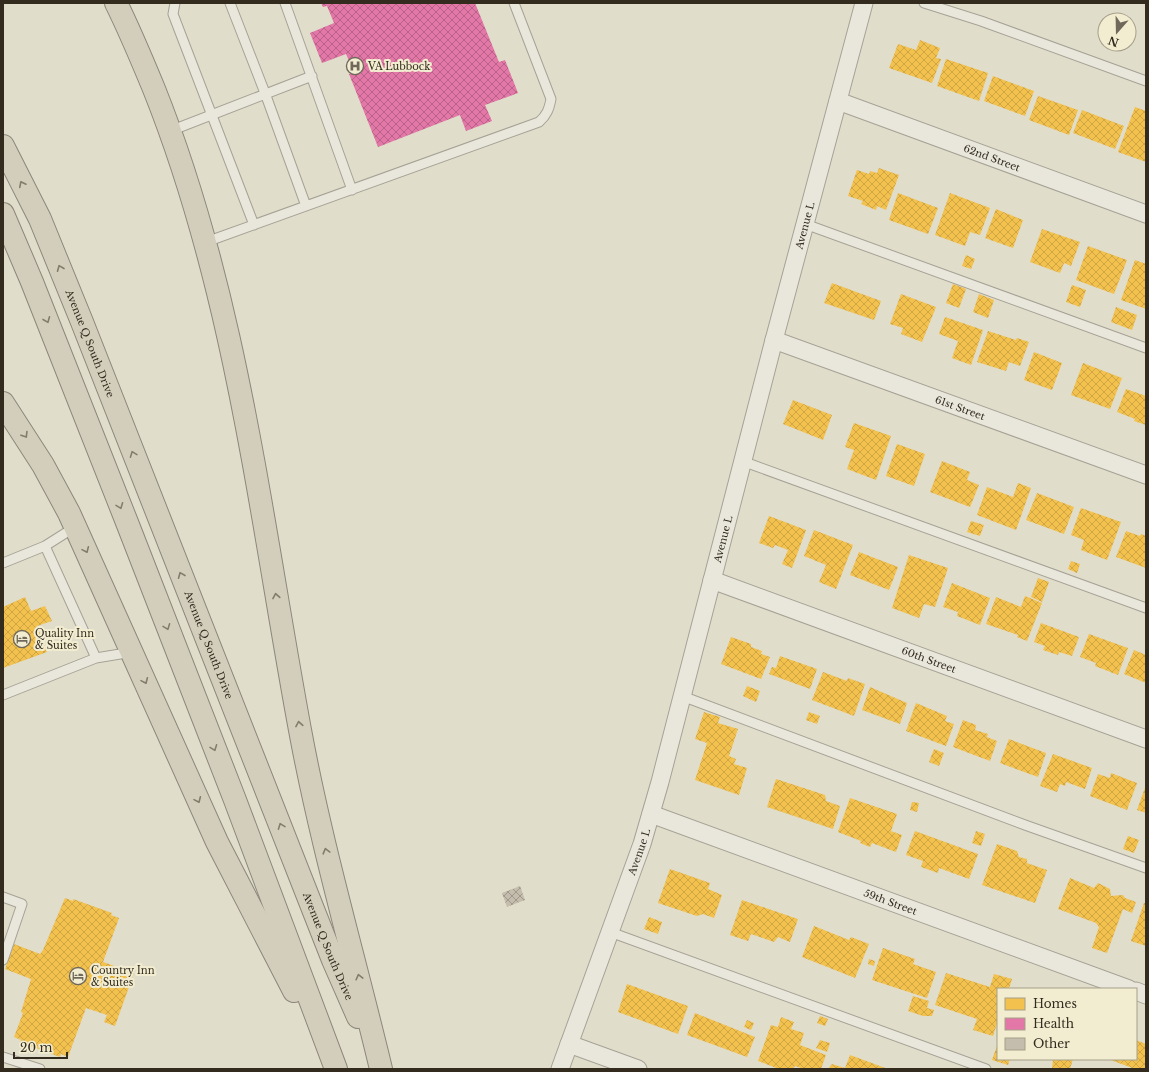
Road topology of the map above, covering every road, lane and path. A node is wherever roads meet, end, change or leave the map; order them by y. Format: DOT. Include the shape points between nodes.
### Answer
graph roads {
  1 [pos="116,3"];
  2 [pos="175,3"];
  3 [pos="230,3"];
  4 [pos="285,3"];
  5 [pos="514,3"];
  6 [pos="864,3"];
  7 [pos="924,3"];
  8 [pos="312,76"];
  9 [pos="1146,81"];
  10 [pos="265,93"];
  11 [pos="838,101"];
  12 [pos="212,114"];
  13 [pos="170,131"];
  14 [pos="3,146"];
  15 [pos="352,190"];
  16 [pos="306,206"];
  17 [pos="1146,214"];
  18 [pos="7,223"];
  19 [pos="805,224"];
  20 [pos="254,225"];
  21 [pos="206,242"];
  22 [pos="774,340"];
  23 [pos="1146,348"];
  24 [pos="3,403"];
  25 [pos="742,461"];
  26 [pos="1146,475"];
  27 [pos="75,527"];
  28 [pos="45,546"];
  29 [pos="3,563"];
  30 [pos="712,580"];
  31 [pos="1146,608"];
  32 [pos="132,652"];
  33 [pos="96,658"];
  34 [pos="3,695"];
  35 [pos="682,696"];
  36 [pos="1146,739"];
  37 [pos="651,814"];
  38 [pos="1146,868"];
  39 [pos="3,897"];
  40 [pos="610,932"];
  41 [pos="3,960"];
  42 [pos="1126,988"];
  43 [pos="569,1044"];
  44 [pos="3,1057"];
  45 [pos="40,1069"];
  46 [pos="329,1069"];
  47 [pos="336,1069"];
  48 [pos="381,1069"];
  49 [pos="560,1069"];
  50 [pos="638,1069"];
  51 [pos="986,1069"];
  1 -- 13 [label="highway"];
  2 -- 12 [label="lane" via="173,14"];
  3 -- 10 [label="lane"];
  4 -- 8 [label="lane"];
  5 -- 15 [label="lane" via="551,99 545,117 539,122"];
  6 -- 11 [label="street, Avenue L"];
  7 -- 9 [label="lane"];
  8 -- 10 [label="lane"];
  8 -- 15 [label="lane"];
  10 -- 12 [label="lane"];
  10 -- 16 [label="lane"];
  11 -- 17 [label="street, 62nd Street"];
  11 -- 19 [label="street, Avenue L"];
  12 -- 13 [label="lane"];
  12 -- 20 [label="lane"];
  13 -- 21 [label="highway"];
  48 -- 14 [label="highway, Avenue Q South Drive, one-way" via="333,960 40,219"];
  15 -- 16 [label="lane"];
  16 -- 20 [label="lane"];
  18 -- 47 [label="highway, one-way" via="232,793"];
  19 -- 22 [label="street, Avenue L"];
  19 -- 23 [label="lane"];
  20 -- 21 [label="lane"];
  48 -- 21 [label="highway, one-way" via="319,826 231,342"];
  22 -- 25 [label="street, Avenue L"];
  22 -- 26 [label="street, 61st Street"];
  24 -- 27 [label="highway, one-way" via="43,465"];
  25 -- 30 [label="street, Avenue L"];
  25 -- 31 [label="lane"];
  27 -- 28 [label="lane"];
  27 -- 32 [label="highway, one-way"];
  28 -- 29 [label="lane"];
  28 -- 33 [label="lane"];
  30 -- 35 [label="street, Avenue L"];
  30 -- 36 [label="street, 60th Street"];
  32 -- 33 [label="lane"];
  32 -- 46 [label="highway, one-way" via="217,842 289,981"];
  33 -- 34 [label="lane"];
  35 -- 37 [label="street, Avenue L"];
  35 -- 38 [label="lane"];
  37 -- 40 [label="street, Avenue L"];
  37 -- 42 [label="street, 59th Street"];
  39 -- 41 [label="lane" via="22,904"];
  40 -- 43 [label="street, Avenue L"];
  40 -- 51 [label="lane"];
  43 -- 49 [label="street, Avenue L"];
  43 -- 50 [label="street"];
  44 -- 45 [label="lane"];
}
